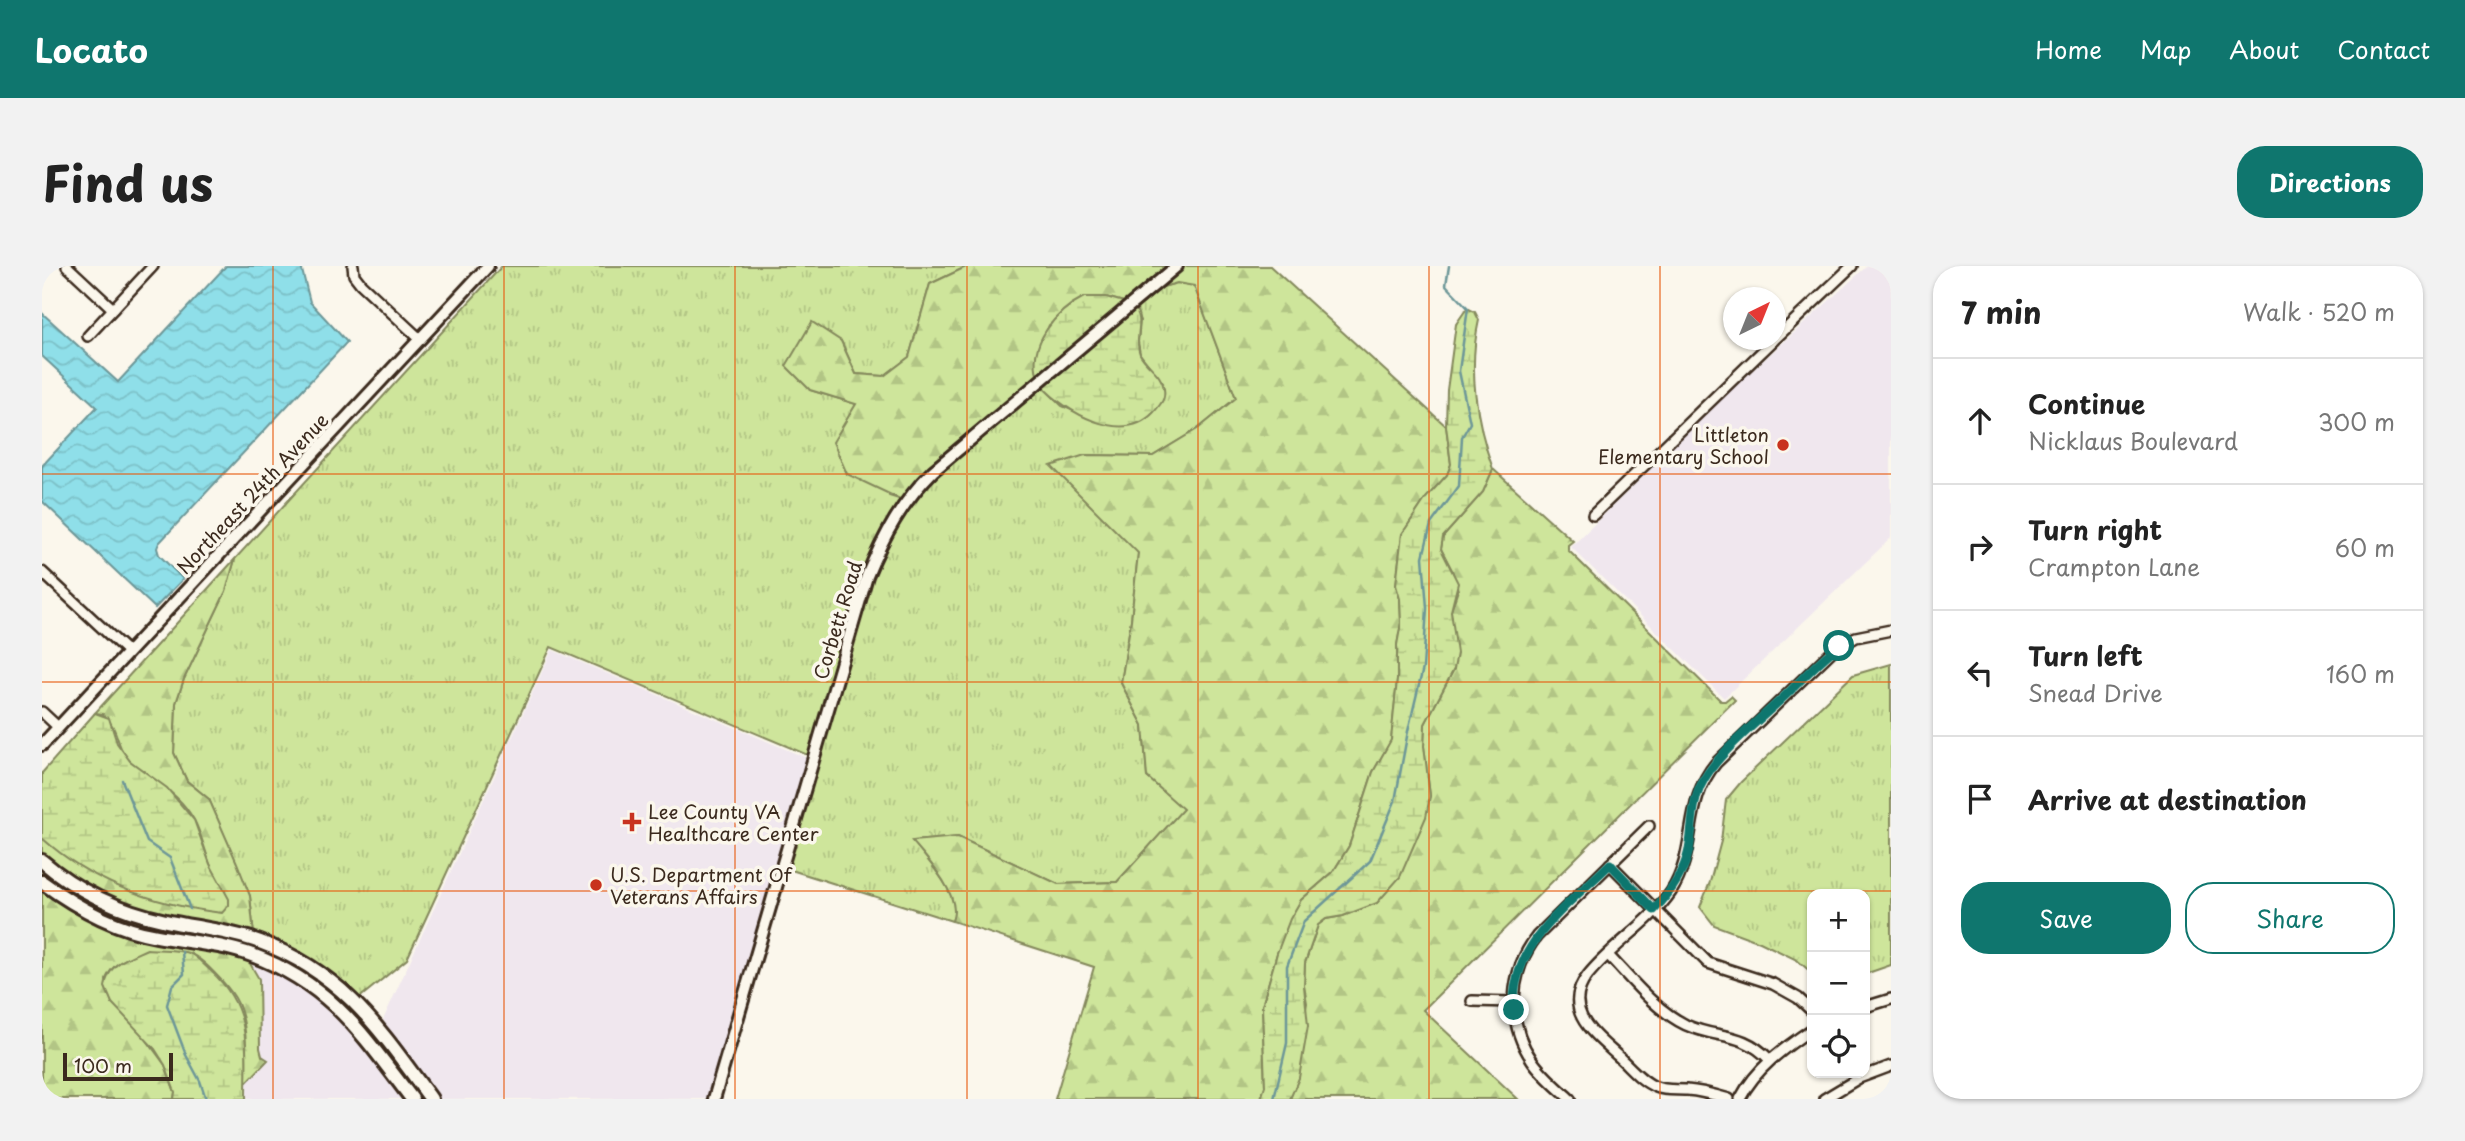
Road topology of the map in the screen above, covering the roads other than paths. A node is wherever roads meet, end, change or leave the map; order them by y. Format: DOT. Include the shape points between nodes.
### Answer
graph roads {
  1 [pos="67,266"];
  2 [pos="153,266"];
  3 [pos="353,266"];
  4 [pos="488,266"];
  5 [pos="1177,266"];
  6 [pos="1852,266"];
  7 [pos="113,309"];
  8 [pos="1786,329"];
  9 [pos="88,336"];
  10 [pos="420,339"];
  11 [pos="1764,350"];
  12 [pos="1592,515"];
  13 [pos="42,572"];
  14 [pos="1891,630"];
  15 [pos="128,652"];
  16 [pos="42,712"];
  17 [pos="58,727"];
  18 [pos="42,745"];
  19 [pos="1649,826"];
  20 [pos="42,861"];
  21 [pos="1610,864"];
  22 [pos="42,882"];
  23 [pos="1654,910"];
  24 [pos="266,944"];
  25 [pos="1608,956"];
  26 [pos="261,958"];
  27 [pos="1891,999"];
  28 [pos="1472,1001"];
  29 [pos="1513,1002"];
  30 [pos="1870,1005"];
  31 [pos="1807,1007"];
  32 [pos="1807,1033"];
  33 [pos="1770,1060"];
  34 [pos="1891,1066"];
  35 [pos="1837,1090"];
  36 [pos="412,1099"];
  37 [pos="431,1099"];
  38 [pos="713,1099"];
  39 [pos="1570,1099"];
  40 [pos="1729,1099"];
  41 [pos="1740,1099"];
  42 [pos="1824,1099"];
  43 [pos="1844,1099"];
  1 -- 7 [label="street"];
  2 -- 7 [label="street"];
  3 -- 10 [label="street" via="361,284"];
  4 -- 10 [label="street, Northeast 24th Avenue"];
  5 -- 38 [label="street, Corbett Road" via="933,471 889,527 867,576"];
  6 -- 8 [label="street"];
  7 -- 9 [label="street"];
  10 -- 15 [label="street, Northeast 24th Avenue"];
  11 -- 12 [label="street"];
  13 -- 15 [label="street"];
  14 -- 23 [label="street" via="1856,637 1832,650 1716,763 1696,796 1683,867"];
  15 -- 17 [label="street, Northeast 24th Avenue"];
  16 -- 17 [label="street"];
  17 -- 18 [label="street, Northeast 24th Avenue"];
  19 -- 21 [label="street"];
  20 -- 24 [label="main road" via="70,883 121,908"];
  21 -- 23 [label="street"];
  21 -- 29 [label="street" via="1532,943 1517,975"];
  22 -- 26 [label="main road" via="79,906 129,929"];
  23 -- 25 [label="street"];
  23 -- 31 [label="street" via="1708,963 1773,984"];
  24 -- 26 [label="main road"];
  24 -- 37 [label="main road" via="347,994 387,1037"];
  25 -- 33 [label="street" via="1674,1018 1745,1041"];
  25 -- 40 [label="street" via="1589,974 1580,991 1578,1009 1585,1025 1652,1086"];
  26 -- 36 [label="main road" via="339,1008"];
  27 -- 30 [label="street"];
  28 -- 29 [label="street"];
  29 -- 39 [label="street" via="1526,1050"];
  32 -- 33 [label="street"];
  33 -- 41 [label="street"];
  34 -- 35 [label="street"];
  35 -- 42 [label="street"];
  35 -- 43 [label="street"];
}
